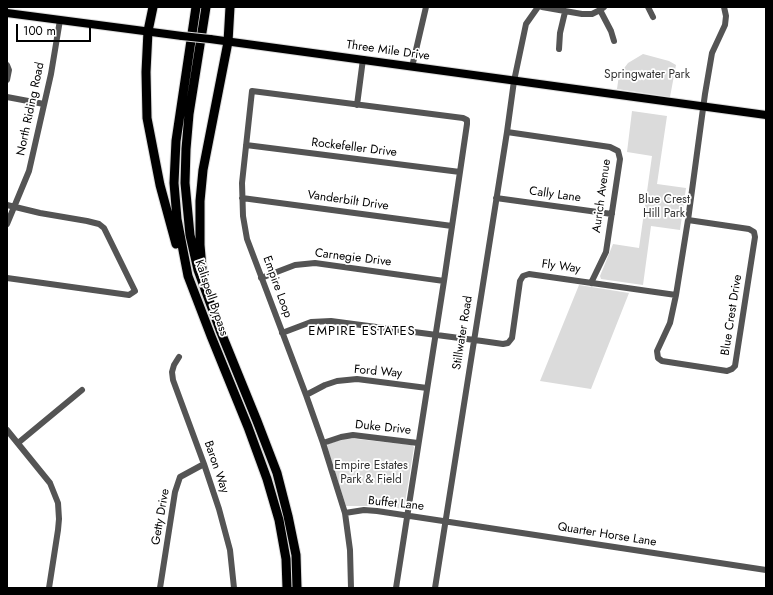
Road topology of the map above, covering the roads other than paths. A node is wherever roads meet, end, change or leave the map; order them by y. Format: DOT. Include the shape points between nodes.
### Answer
graph roads {
  1 [pos="153,7"];
  2 [pos="196,7"];
  3 [pos="206,7"];
  4 [pos="230,7"];
  5 [pos="426,7"];
  6 [pos="538,7"];
  7 [pos="542,7"];
  8 [pos="648,7"];
  9 [pos="724,7"];
  10 [pos="602,9"];
  11 [pos="7,12"];
  12 [pos="565,12"];
  13 [pos="654,17"];
  14 [pos="60,20"];
  15 [pos="148,31"];
  16 [pos="228,42"];
  17 [pos="614,42"];
  18 [pos="559,49"];
  19 [pos="363,60"];
  20 [pos="7,65"];
  21 [pos="412,67"];
  22 [pos="7,80"];
  23 [pos="514,80"];
  24 [pos="7,97"];
  25 [pos="44,104"];
  26 [pos="357,104"];
  27 [pos="703,107"];
  28 [pos="766,115"];
  29 [pos="507,132"];
  30 [pos="246,145"];
  31 [pos="460,172"];
  32 [pos="242,198"];
  33 [pos="496,198"];
  34 [pos="7,205"];
  35 [pos="14,207"];
  36 [pos="612,214"];
  37 [pos="688,220"];
  38 [pos="7,224"];
  39 [pos="452,226"];
  40 [pos="184,260"];
  41 [pos="7,278"];
  42 [pos="261,278"];
  43 [pos="444,280"];
  44 [pos="592,283"];
  45 [pos="204,287"];
  46 [pos="676,295"];
  47 [pos="282,333"];
  48 [pos="436,335"];
  49 [pos="473,340"];
  50 [pos="179,357"];
  51 [pos="427,388"];
  52 [pos="82,390"];
  53 [pos="306,394"];
  54 [pos="7,430"];
  55 [pos="18,443"];
  56 [pos="323,443"];
  57 [pos="418,443"];
  58 [pos="204,464"];
  59 [pos="345,512"];
  60 [pos="406,515"];
  61 [pos="445,520"];
  62 [pos="766,570"];
  63 [pos="50,588"];
  64 [pos="160,588"];
  65 [pos="234,588"];
  66 [pos="287,588"];
  67 [pos="297,588"];
  68 [pos="351,588"];
  69 [pos="396,588"];
  70 [pos="435,588"];
  1 -- 15 [label="highway"];
  2 -- 40 [label="highway, Kalispell Bypass" via="179,113 174,165 174,200"];
  3 -- 45 [label="highway, Kalispell Bypass" via="189,114 185,164 190,235"];
  4 -- 16 [label="highway"];
  5 -- 21 [label="street"];
  6 -- 23 [label="street, Stillwater Road" via="526,24"];
  7 -- 12 [label="street"];
  8 -- 13 [label="street"];
  9 -- 27 [label="street, Blue Crest Drive" via="725,25 712,53"];
  10 -- 12 [label="street" via="592,14"];
  10 -- 17 [label="street"];
  11 -- 14 [label="main road, Three Mile Drive"];
  12 -- 18 [label="street"];
  14 -- 15 [label="main road, Three Mile Drive"];
  14 -- 25 [label="street, North Riding Road"];
  15 -- 16 [label="main road, Three Mile Drive, bridge"];
  15 -- 40 [label="highway" via="147,118 167,214 175,242"];
  16 -- 19 [label="main road, Three Mile Drive"];
  16 -- 45 [label="highway" via="203,170 200,200 200,245"];
  19 -- 21 [label="main road, Three Mile Drive"];
  19 -- 26 [label="street"];
  20 -- 22 [label="street"];
  21 -- 23 [label="main road, Three Mile Drive"];
  23 -- 27 [label="main road, Three Mile Drive"];
  23 -- 29 [label="street, Stillwater Road"];
  24 -- 25 [label="street"];
  25 -- 35 [label="street, North Riding Road" via="29,171"];
  26 -- 30 [label="street, Empire Loop" via="252,91"];
  26 -- 31 [label="street, Empire Loop" via="467,120"];
  27 -- 28 [label="main road, Three Mile Drive"];
  27 -- 37 [label="street, Blue Crest Drive"];
  29 -- 33 [label="street, Stillwater Road"];
  29 -- 36 [label="street, Aurich Avenue" via="610,147 618,151 620,159"];
  30 -- 31 [label="street, Rockefeller Drive"];
  30 -- 32 [label="street, Empire Loop"];
  31 -- 39 [label="street, Empire Loop"];
  32 -- 39 [label="street, Vanderbilt Drive"];
  32 -- 42 [label="street, Empire Loop" via="247,239"];
  33 -- 36 [label="street, Cally Lane"];
  33 -- 49 [label="street, Stillwater Road"];
  34 -- 35 [label="street"];
  35 -- 38 [label="street, North Riding Road"];
  35 -- 41 [label="street" via="99,224 104,228 135,291 129,295"];
  36 -- 44 [label="street, Aurich Avenue" via="606,252"];
  37 -- 46 [label="street, Blue Crest Drive"];
  37 -- 46 [label="street, Blue Crest Drive" via="748,228 754,232 735,366 732,369 662,361 658,358 657,351 670,322"];
  39 -- 43 [label="street, Empire Loop"];
  40 -- 66 [label="highway, Kalispell Bypass" via="267,479 279,520"];
  42 -- 43 [label="street, Carnegie Drive" via="295,265 315,263"];
  42 -- 47 [label="street, Empire Loop"];
  43 -- 48 [label="street, Empire Loop"];
  44 -- 46 [label="street, Fly Way"];
  44 -- 49 [label="street, Fly Way" via="529,274 523,276 520,281 512,338 503,344"];
  45 -- 67 [label="highway, Kalispell Bypass" via="276,473 296,556"];
  47 -- 48 [label="street" via="311,322 331,321"];
  47 -- 53 [label="street, Empire Loop"];
  48 -- 49 [label="street"];
  48 -- 51 [label="street, Empire Loop"];
  49 -- 61 [label="street, Stillwater Road"];
  50 -- 58 [label="street, Baron Way" via="172,372 173,380"];
  51 -- 53 [label="street, Ford Way" via="357,379 337,381"];
  51 -- 57 [label="street, Empire Loop"];
  52 -- 55 [label="street"];
  53 -- 56 [label="street, Empire Loop"];
  54 -- 55 [label="street"];
  55 -- 63 [label="street" via="50,483 58,503 58,530"];
  56 -- 57 [label="street, Duke Drive" via="353,435"];
  56 -- 59 [label="street, Empire Loop"];
  57 -- 60 [label="street, Empire Loop"];
  58 -- 64 [label="street, Getty Drive" via="180,477"];
  58 -- 65 [label="street, Baron Way" via="230,550"];
  59 -- 60 [label="street, Buffet Lane" via="370,511"];
  59 -- 68 [label="street, Empire Loop"];
  60 -- 61 [label="street, Buffet Lane"];
  60 -- 69 [label="street, Empire Loop"];
  61 -- 62 [label="street, Quarter Horse Lane"];
  61 -- 70 [label="street, Stillwater Road"];
}
